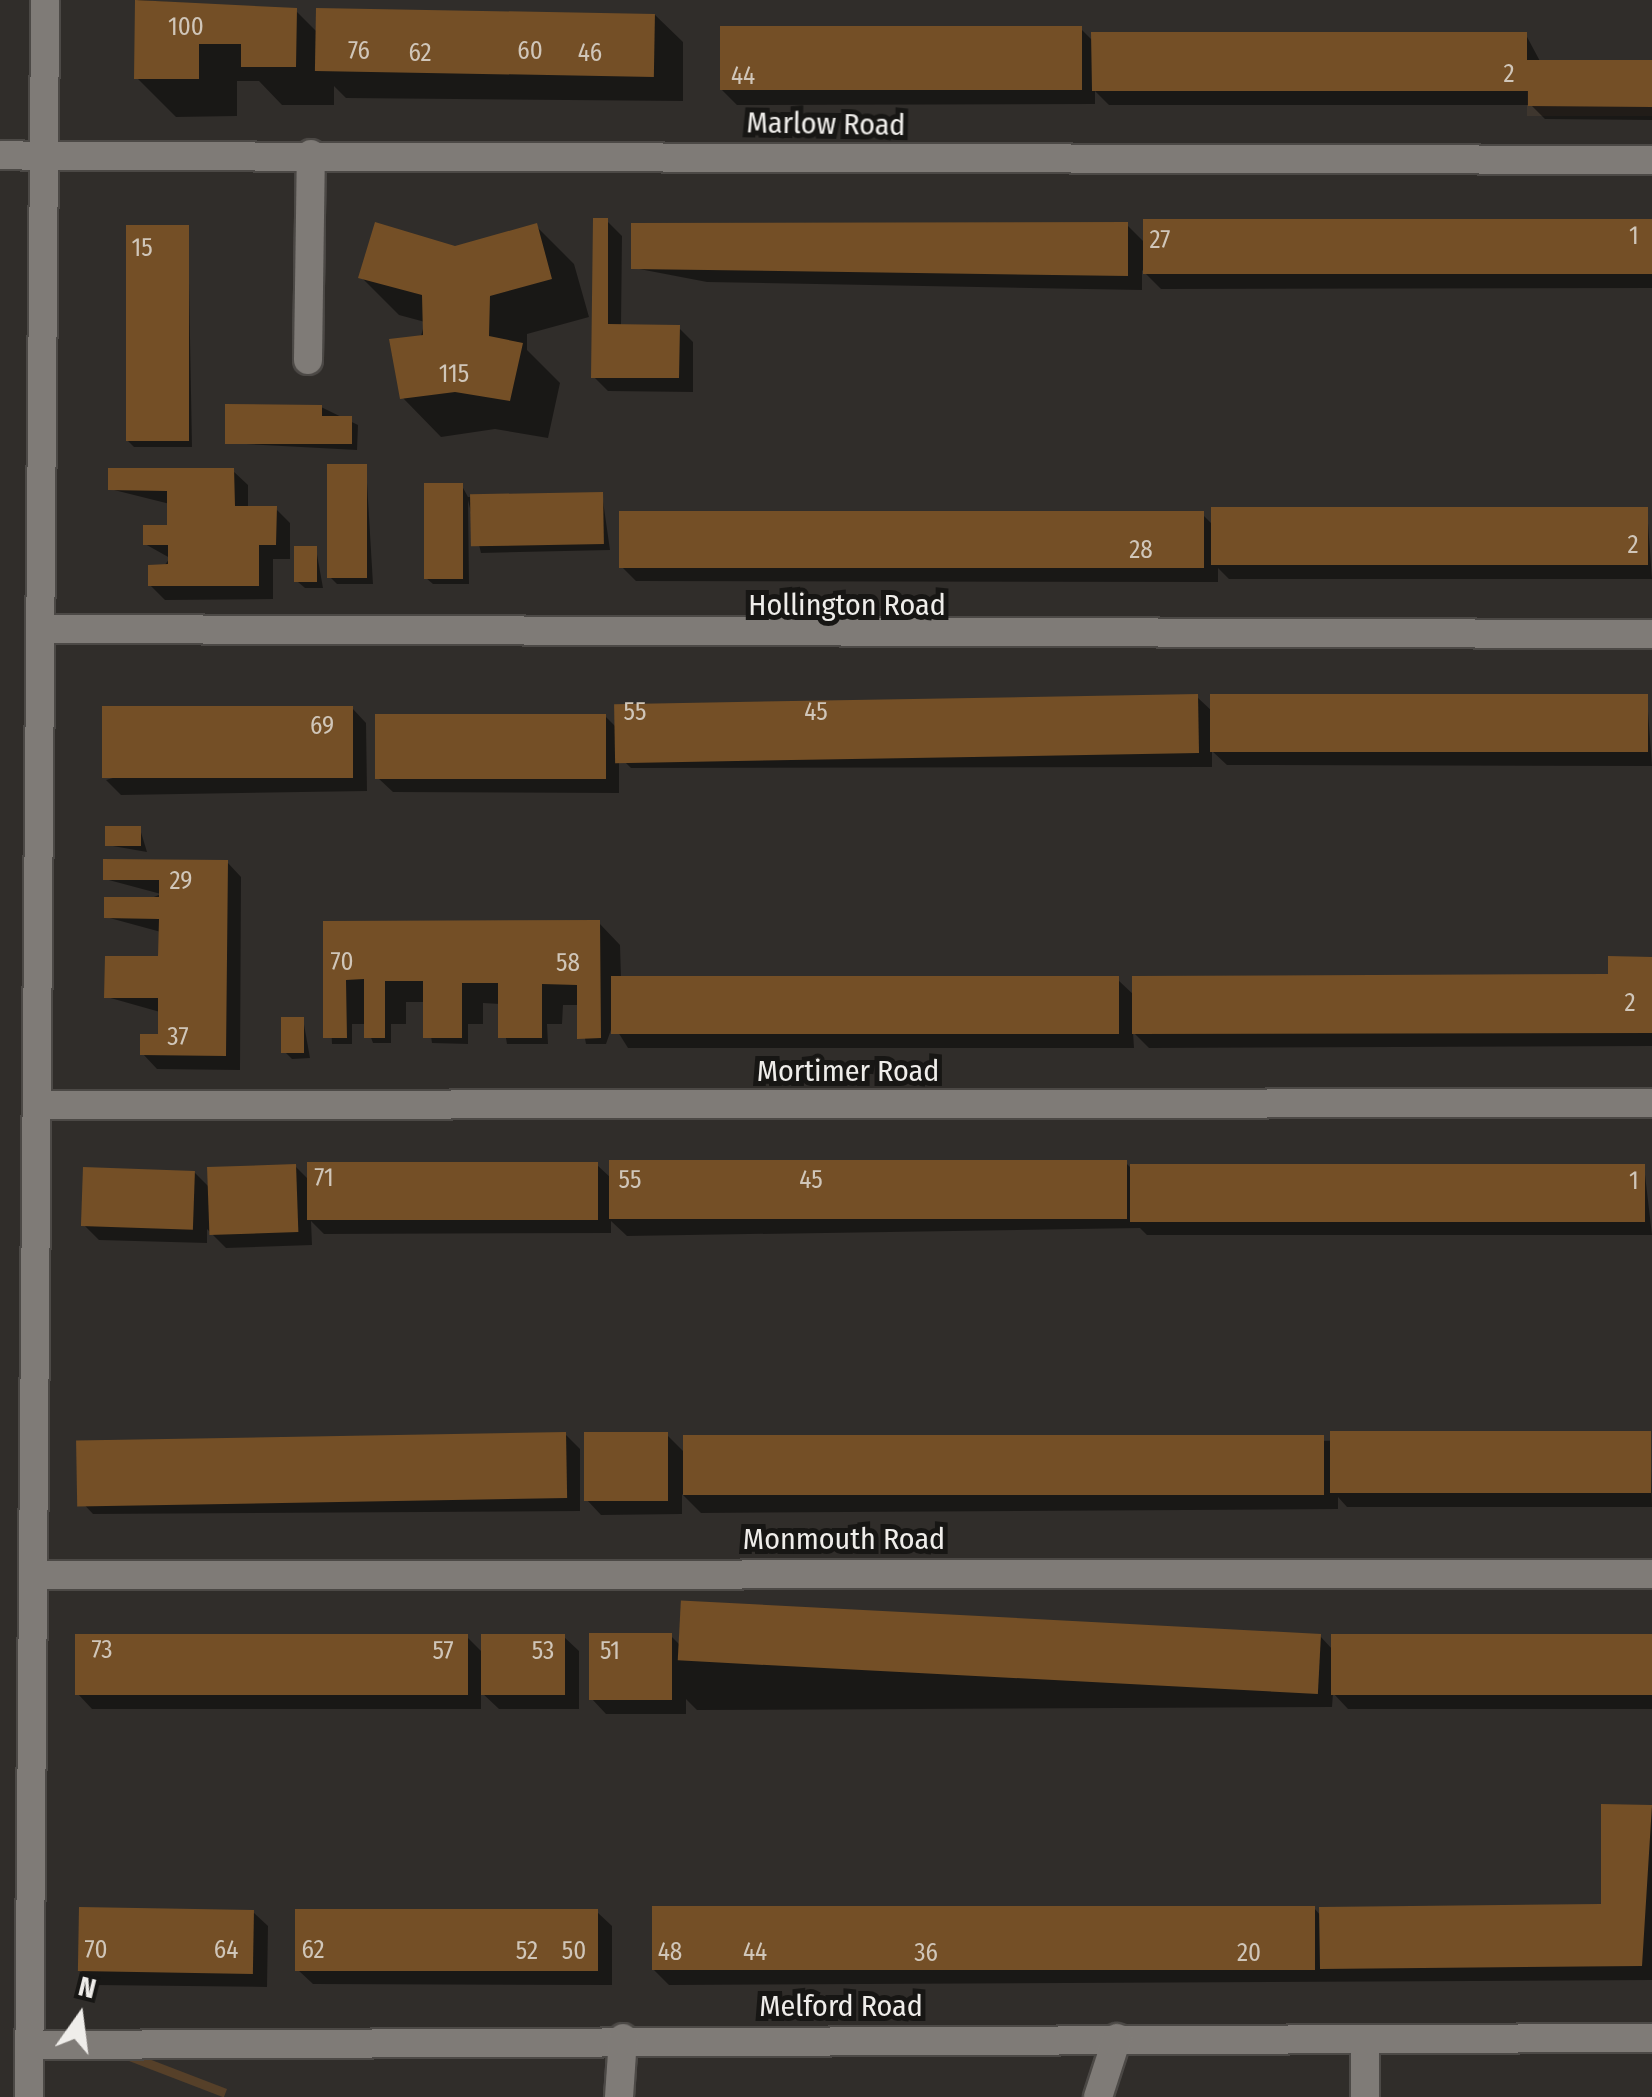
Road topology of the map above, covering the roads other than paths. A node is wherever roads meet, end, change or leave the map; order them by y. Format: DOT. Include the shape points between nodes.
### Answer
graph roads {
  1 [pos="45,0"];
  2 [pos="310,154"];
  3 [pos="0,155"];
  4 [pos="45,156"];
  5 [pos="1652,160"];
  6 [pos="308,360"];
  7 [pos="42,629"];
  8 [pos="1652,634"];
  9 [pos="1652,1102"];
  10 [pos="43,1106"];
  11 [pos="1652,1574"];
  12 [pos="36,1575"];
  13 [pos="623,2038"];
  14 [pos="1117,2038"];
  15 [pos="1652,2038"];
  16 [pos="1365,2040"];
  17 [pos="30,2044"];
  18 [pos="29,2097"];
  19 [pos="619,2097"];
  20 [pos="1098,2097"];
  21 [pos="1365,2097"];
  1 -- 4 [label="street"];
  2 -- 4 [label="street, Marlow Road"];
  2 -- 5 [label="street, Marlow Road"];
  2 -- 6 [label="street"];
  3 -- 4 [label="street, Marlow Road"];
  4 -- 7 [label="street"];
  7 -- 8 [label="street, Hollington Road" via="828,638"];
  7 -- 10 [label="street"];
  9 -- 10 [label="street, Mortimer Road"];
  10 -- 12 [label="street"];
  11 -- 12 [label="street, Monmouth Road"];
  12 -- 17 [label="street"];
  13 -- 14 [label="street, Melford Road"];
  13 -- 17 [label="street, Melford Road"];
  13 -- 19 [label="street"];
  14 -- 16 [label="street, Melford Road"];
  14 -- 20 [label="street"];
  15 -- 16 [label="street, Melford Road"];
  16 -- 21 [label="street"];
  17 -- 18 [label="street"];
}
